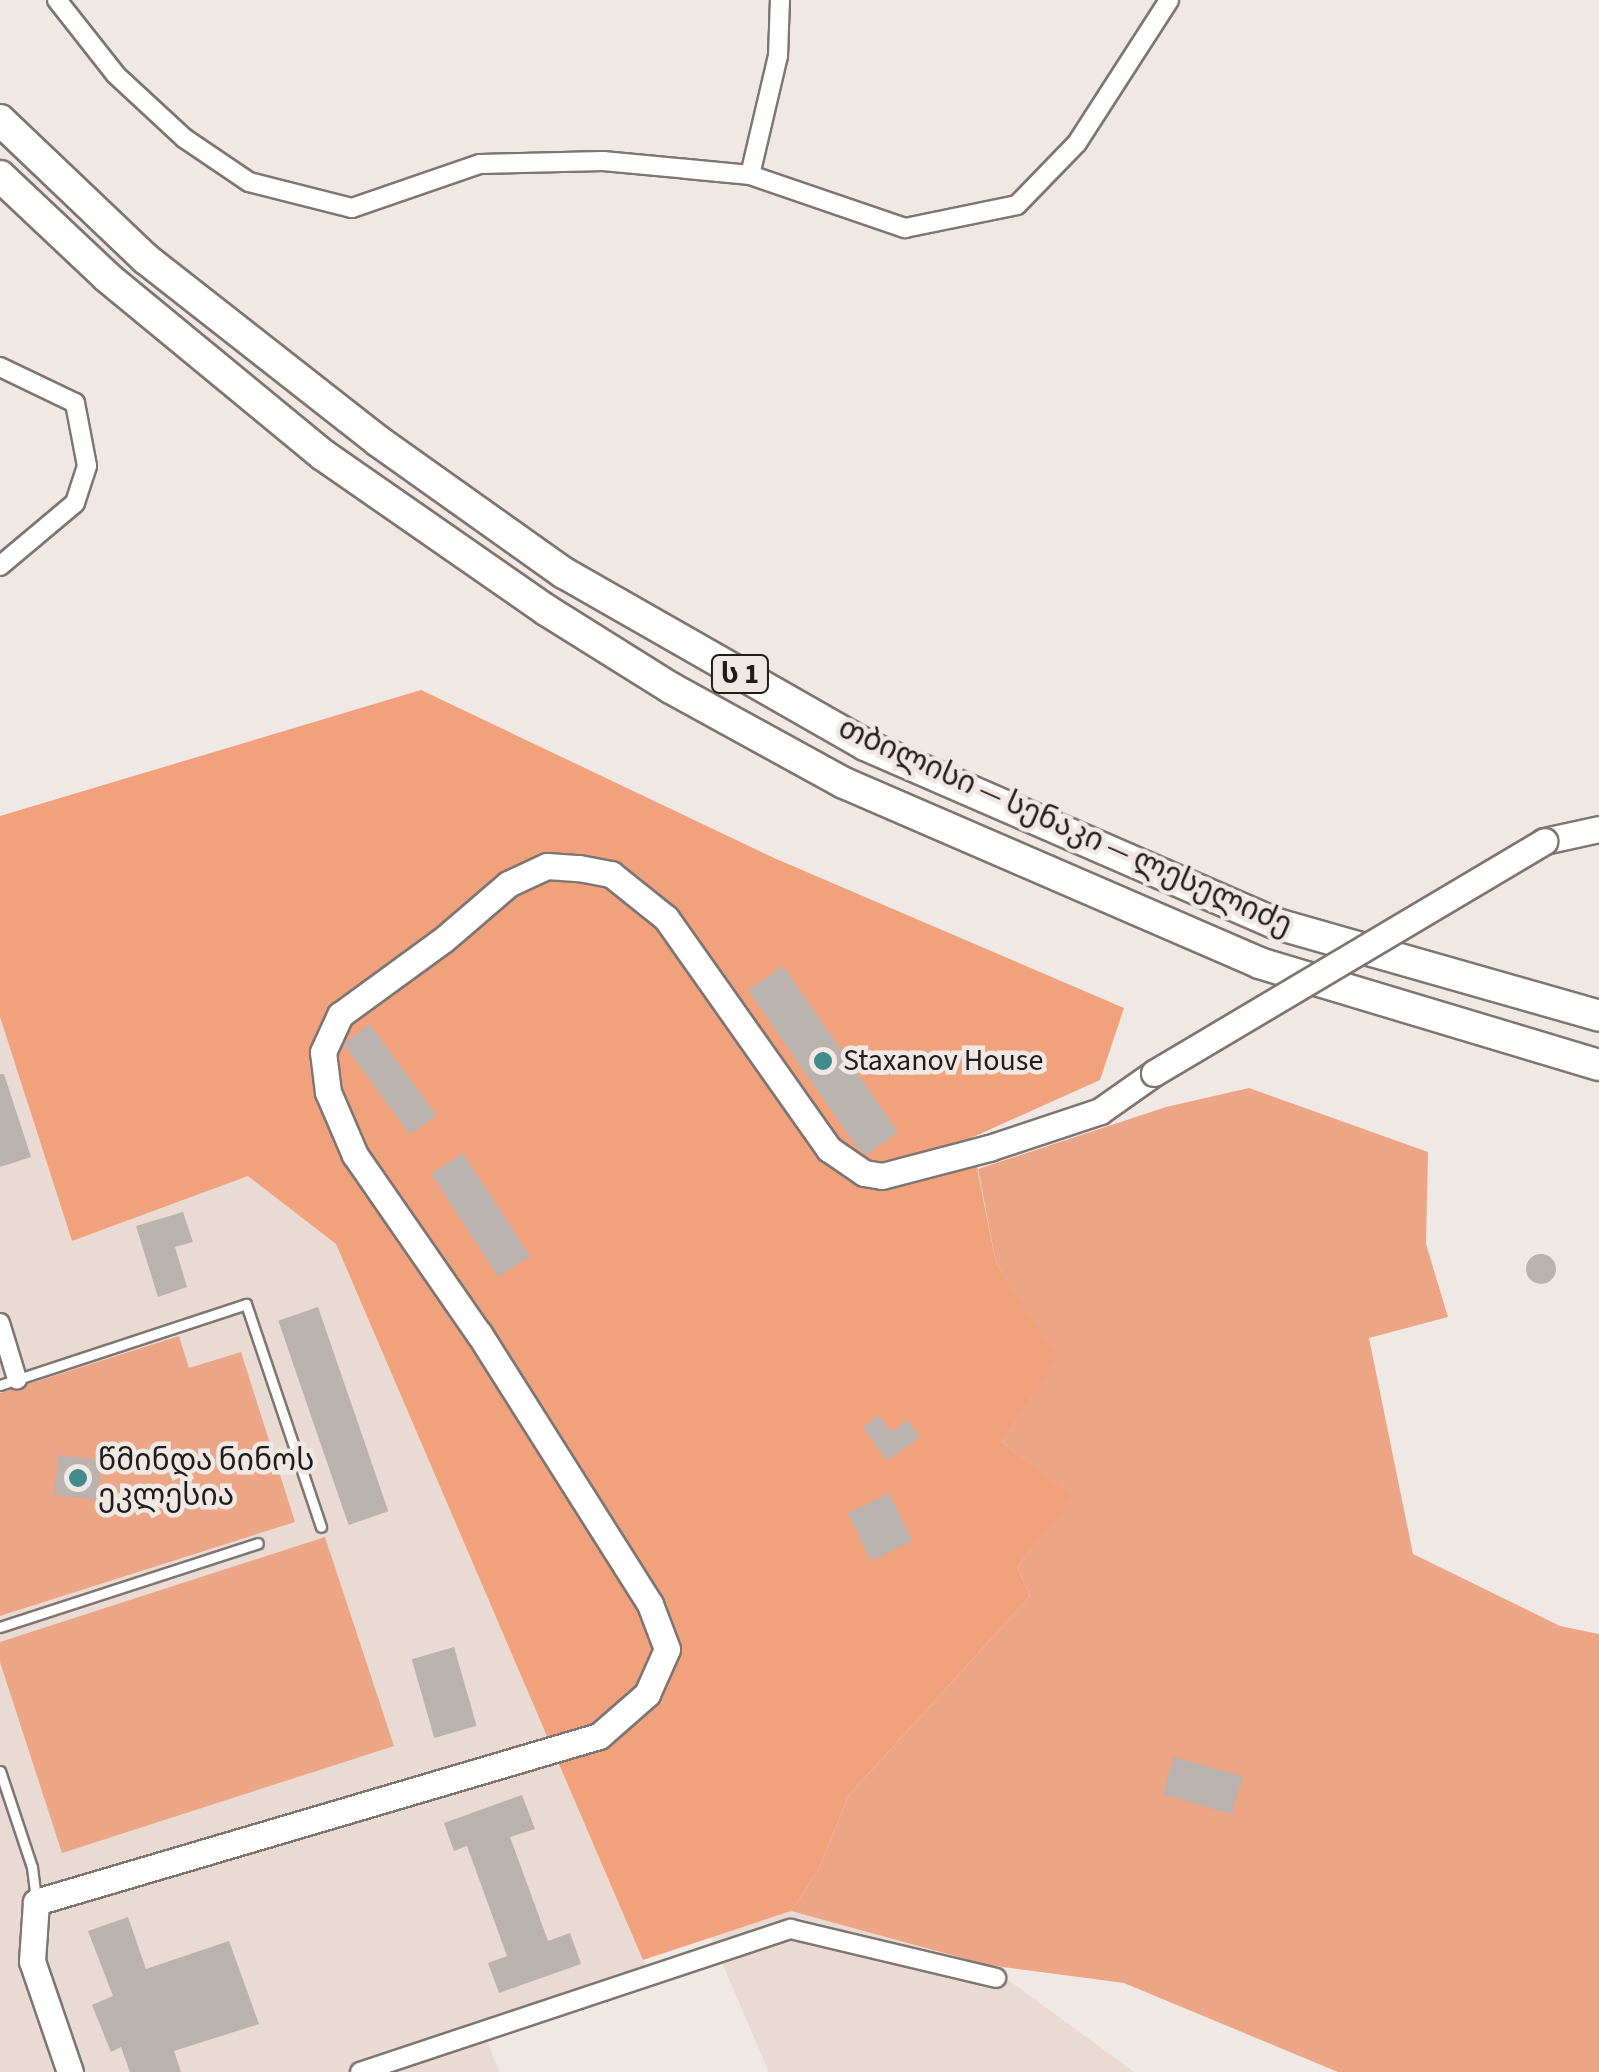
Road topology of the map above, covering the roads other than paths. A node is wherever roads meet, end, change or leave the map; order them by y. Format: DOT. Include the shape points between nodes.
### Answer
graph roads {
  1 [pos="57,0"];
  2 [pos="780,0"];
  3 [pos="1169,0"];
  4 [pos="0,120"];
  5 [pos="0,176"];
  6 [pos="750,176"];
  7 [pos="0,367"];
  8 [pos="0,566"];
  9 [pos="1599,828"];
  10 [pos="1599,1016"];
  11 [pos="1599,1065"];
  12 [pos="0,1323"];
  13 [pos="8,1382"];
  14 [pos="321,1528"];
  15 [pos="258,1544"];
  16 [pos="0,1627"];
  17 [pos="0,1771"];
  18 [pos="36,1902"];
  19 [pos="996,1978"];
  20 [pos="70,2072"];
  21 [pos="360,2072"];
  1 -- 6 [label="street" via="116,75 184,138 249,182 335,204 352,208 480,164 604,161"];
  2 -- 6 [label="street" via="778,56"];
  3 -- 6 [label="street" via="1078,143 1017,205 905,228"];
  4 -- 10 [label="highway, თბილისი — სენაკი — ლესელიძე / ს 1" via="146,259 378,441 564,573 864,745 1277,924"];
  5 -- 11 [label="highway, თბილისი — სენაკი — ლესელიძე / ს 1" via="107,277 323,456 671,688 844,783 1259,963"];
  7 -- 8 [label="street" via="76,402 87,466 76,503"];
  9 -- 18 [label="street, bridge" via="1544,842 1154,1073 1100,1112 882,1176 864,1173 829,1149 666,918 638,892 611,874 548,866 508,884 340,1015 323,1052 328,1092 356,1155 480,1334 650,1604 668,1649 648,1694 599,1736"];
  12 -- 13 [label="street"];
  13 -- 14 [label="lane" via="246,1304"];
  15 -- 16 [label="lane"];
  17 -- 18 [label="lane" via="32,1868"];
  18 -- 20 [label="street" via="32,1961"];
  19 -- 21 [label="street" via="792,1929"];
}
